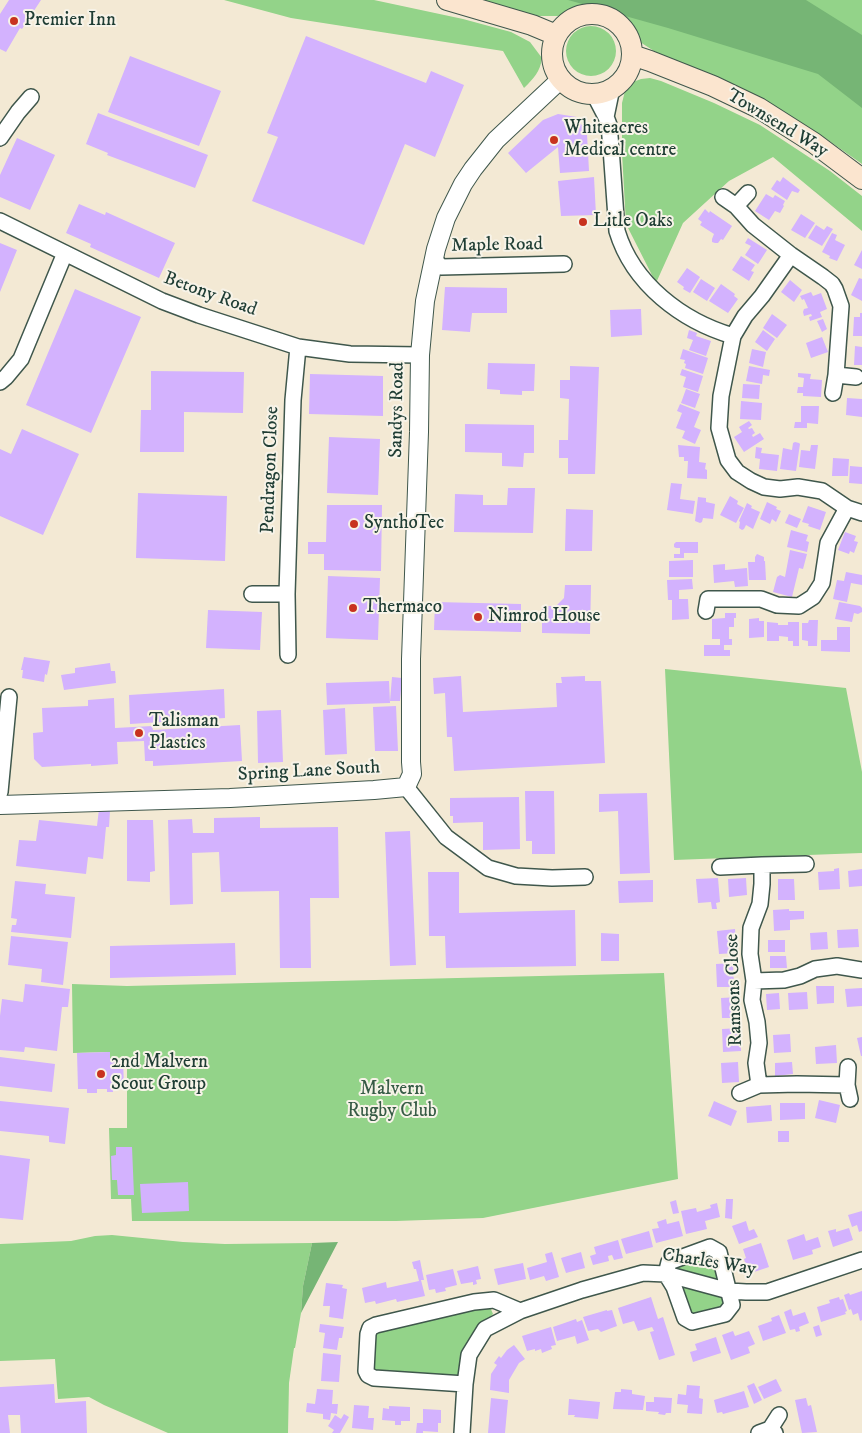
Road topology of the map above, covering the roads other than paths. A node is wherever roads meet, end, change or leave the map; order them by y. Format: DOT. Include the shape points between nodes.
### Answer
graph roads {
  1 [pos="447,0"];
  2 [pos="556,35"];
  3 [pos="632,55"];
  4 [pos="561,79"];
  5 [pos="612,88"];
  6 [pos="594,94"];
  7 [pos="31,97"];
  8 [pos="606,117"];
  9 [pos="0,138"];
  10 [pos="862,179"];
  11 [pos="748,193"];
  12 [pos="723,197"];
  13 [pos="736,206"];
  14 [pos="0,221"];
  15 [pos="65,252"];
  16 [pos="791,255"];
  17 [pos="434,258"];
  18 [pos="564,264"];
  19 [pos="733,336"];
  20 [pos="298,347"];
  21 [pos="420,355"];
  22 [pos="836,375"];
  23 [pos="856,377"];
  24 [pos="0,382"];
  25 [pos="832,393"];
  26 [pos="847,508"];
  27 [pos="862,513"];
  28 [pos="252,594"];
  29 [pos="287,594"];
  30 [pos="707,599"];
  31 [pos="288,655"];
  32 [pos="9,698"];
  33 [pos="406,787"];
  34 [pos="0,792"];
  35 [pos="0,805"];
  36 [pos="806,864"];
  37 [pos="762,865"];
  38 [pos="720,867"];
  39 [pos="585,877"];
  40 [pos="862,970"];
  41 [pos="754,981"];
  42 [pos="848,1067"];
  43 [pos="758,1085"];
  44 [pos="740,1092"];
  45 [pos="862,1260"];
  46 [pos="666,1274"];
  47 [pos="729,1291"];
  48 [pos="520,1311"];
  49 [pos="465,1384"];
  50 [pos="779,1415"];
  51 [pos="768,1432"];
  52 [pos="462,1433"];
  1 -- 2 [label="main road"];
  2 -- 3 [label="main road" via="564,24 576,17 602,15 614,20 624,30"];
  2 -- 4 [label="main road" via="552,50 553,66"];
  3 -- 5 [label="main road" via="626,74"];
  3 -- 10 [label="main road, Townsend Way" via="713,86 759,108"];
  4 -- 6 [label="main road" via="576,90"];
  4 -- 17 [label="street, Sandys Road" via="496,140 463,184 446,218"];
  5 -- 6 [label="main road"];
  5 -- 8 [label="street"];
  6 -- 8 [label="street"];
  7 -- 9 [label="street"];
  8 -- 19 [label="street" via="617,231 628,259 656,294 696,321"];
  11 -- 13 [label="street"];
  12 -- 13 [label="street"];
  13 -- 16 [label="street" via="753,225"];
  14 -- 15 [label="street, Betony Road"];
  15 -- 20 [label="street, Betony Road" via="162,301"];
  15 -- 24 [label="street" via="21,359"];
  16 -- 19 [label="street"];
  16 -- 22 [label="street" via="835,289 841,306"];
  17 -- 18 [label="street, Maple Road" via="441,267"];
  17 -- 21 [label="street, Sandys Road"];
  19 -- 26 [label="street" via="721,396 719,428 728,460 737,472 764,487 822,491"];
  20 -- 21 [label="street, Betony Road" via="350,354"];
  20 -- 29 [label="street, Pendragon Close" via="293,400"];
  21 -- 33 [label="street, Sandys Road" via="411,660 412,774"];
  22 -- 23 [label="street"];
  22 -- 25 [label="street"];
  26 -- 27 [label="street"];
  26 -- 30 [label="street" via="828,543 822,583 813,597 799,606 777,606 761,599"];
  28 -- 29 [label="street"];
  29 -- 31 [label="street, Pendragon Close"];
  32 -- 34 [label="street"];
  33 -- 35 [label="street, Spring Lane South" via="230,798"];
  33 -- 39 [label="street, Spring Lane South" via="446,837 488,868 516,876"];
  36 -- 37 [label="street"];
  37 -- 38 [label="street"];
  37 -- 41 [label="street, Ramsons Close" via="760,904 751,928"];
  40 -- 41 [label="street" via="837,966 815,969 784,980"];
  41 -- 43 [label="street, Ramsons Close" via="752,1000 758,1029"];
  42 -- 43 [label="street" via="848,1092 797,1084"];
  43 -- 44 [label="street"];
  45 -- 47 [label="street, Charles Way" via="767,1292"];
  46 -- 47 [label="street, Charles Way"];
  46 -- 47 [label="street" via="669,1262 710,1247 719,1252"];
  46 -- 47 [label="street" via="674,1286 685,1318 692,1322 724,1314 732,1305"];
  46 -- 48 [label="street, Charles Way" via="644,1273"];
  48 -- 49 [label="street, Charles Way" via="485,1328 469,1355"];
  48 -- 49 [label="street" via="494,1300 474,1302 370,1328 368,1376"];
  49 -- 52 [label="street, Charles Way"];
  50 -- 51 [label="street"];
}
